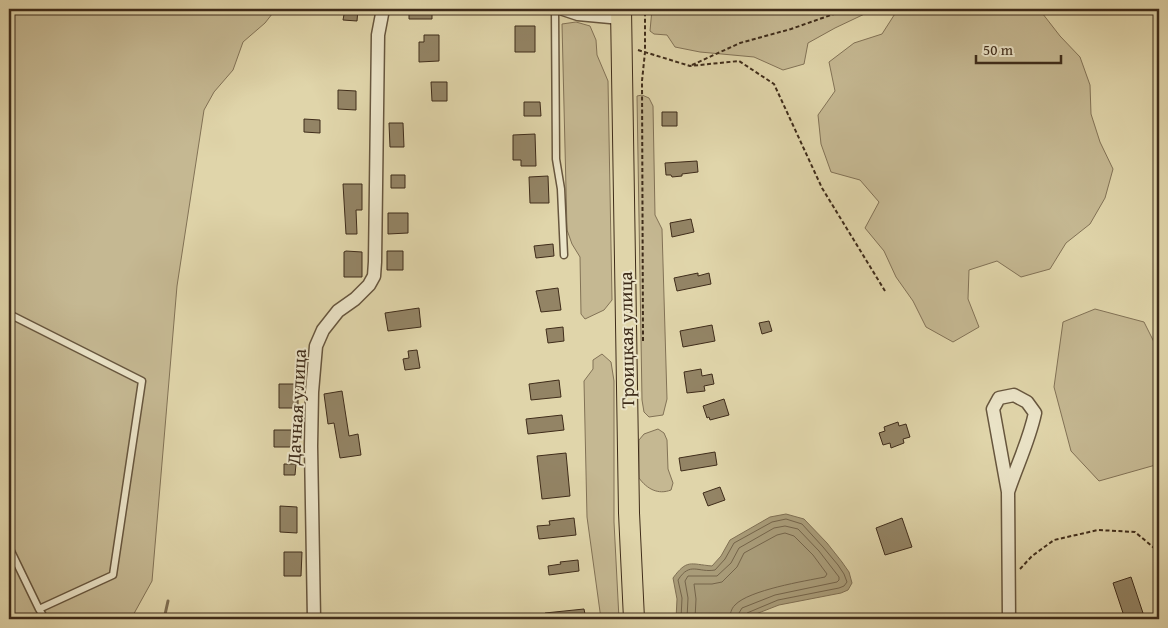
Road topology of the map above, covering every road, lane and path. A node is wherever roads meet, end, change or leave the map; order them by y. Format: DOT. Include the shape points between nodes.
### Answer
graph roads {
  1 [pos="383,9"];
  2 [pos="555,9"];
  3 [pos="564,9"];
  4 [pos="645,9"];
  5 [pos="848,9"];
  6 [pos="621,13"];
  7 [pos="645,52"];
  8 [pos="622,53"];
  9 [pos="690,66"];
  10 [pos="564,255"];
  11 [pos="885,291"];
  12 [pos="9,314"];
  13 [pos="643,347"];
  14 [pos="1008,492"];
  15 [pos="9,547"];
  16 [pos="1159,552"];
  17 [pos="1008,582"];
  18 [pos="39,609"];
  19 [pos="45,619"];
  20 [pos="314,619"];
  21 [pos="634,619"];
  22 [pos="1009,619"];
  1 -- 20 [label="street, Дачная улица" via="378,35 374,276 355,299 338,311 323,330 316,346 310,446"];
  2 -- 10 [label="lane" via="556,159"];
  3 -- 6 [label="street" via="578,14"];
  4 -- 7 [label="path"];
  5 -- 9 [label="path" via="740,43"];
  6 -- 8 [label="main road, Троицкая улица"];
  7 -- 8 [label="path"];
  7 -- 9 [label="path"];
  7 -- 13 [label="path" via="642,81"];
  8 -- 21 [label="main road, Троицкая улица" via="629,513"];
  9 -- 11 [label="path" via="739,62 774,84 822,188"];
  12 -- 18 [label="lane" via="142,381 113,575"];
  14 -- 14 [label="street" via="1017,463 1031,435 1035,413 1027,402 1014,395 999,398 993,409"];
  14 -- 17 [label="street"];
  15 -- 18 [label="lane"];
  16 -- 17 [label="path" via="1135,532 1098,530 1054,540 1032,556"];
  17 -- 22 [label="street"];
  18 -- 19 [label="lane"];
}
